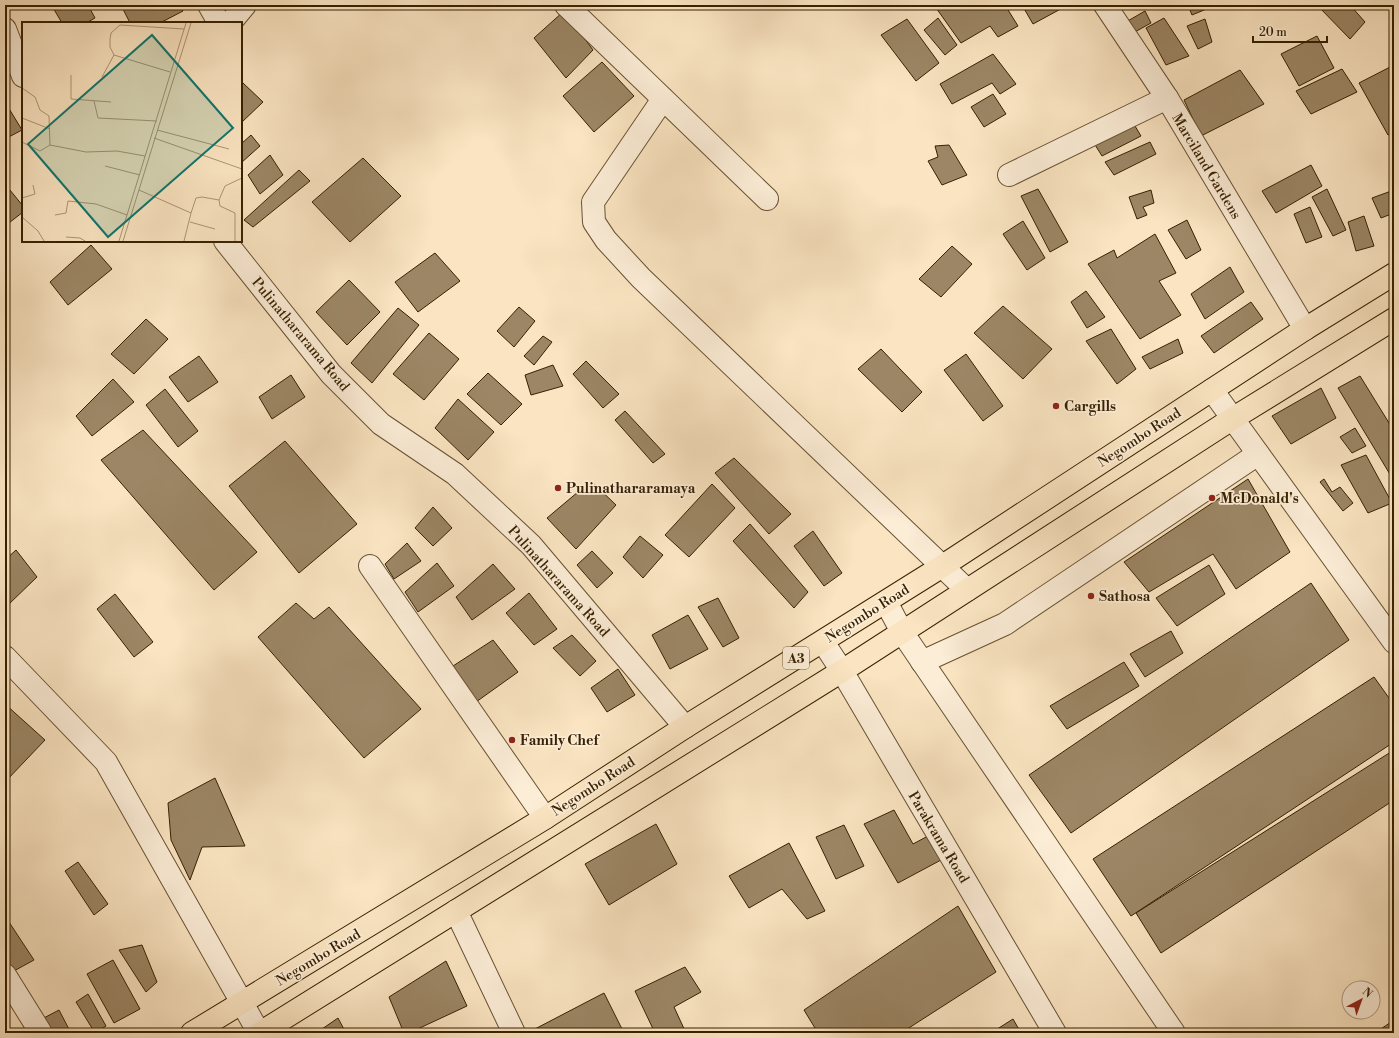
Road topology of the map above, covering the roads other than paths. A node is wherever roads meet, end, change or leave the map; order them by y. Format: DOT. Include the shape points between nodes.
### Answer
graph roads {
  1 [pos="209,5"];
  2 [pos="245,5"];
  3 [pos="566,5"];
  4 [pos="1105,5"];
  5 [pos="218,22"];
  6 [pos="231,22"];
  7 [pos="5,29"];
  8 [pos="22,73"];
  9 [pos="1167,98"];
  10 [pos="662,99"];
  11 [pos="1010,176"];
  12 [pos="767,199"];
  13 [pos="226,242"];
  14 [pos="1394,274"];
  15 [pos="1394,319"];
  16 [pos="1305,329"];
  17 [pos="1212,390"];
  18 [pos="1232,419"];
  19 [pos="1258,454"];
  20 [pos="370,566"];
  21 [pos="941,566"];
  22 [pos="967,590"];
  23 [pos="886,602"];
  24 [pos="902,632"];
  25 [pos="823,642"];
  26 [pos="1394,642"];
  27 [pos="5,657"];
  28 [pos="922,662"];
  29 [pos="842,671"];
  30 [pos="685,727"];
  31 [pos="545,818"];
  32 [pos="456,911"];
  33 [pos="5,976"];
  34 [pos="242,1003"];
  35 [pos="41,1033"];
  36 [pos="192,1033"];
  37 [pos="259,1033"];
  38 [pos="514,1033"];
  39 [pos="1055,1033"];
  40 [pos="1174,1033"];
  1 -- 5 [label="street"];
  2 -- 6 [label="street"];
  3 -- 10 [label="street"];
  4 -- 9 [label="street, Marciland Gardens"];
  7 -- 8 [label="street"];
  9 -- 11 [label="street"];
  9 -- 16 [label="street, Marciland Gardens"];
  10 -- 12 [label="street"];
  10 -- 21 [label="street" via="593,202 594,222 606,240 641,278"];
  13 -- 30 [label="street, Pulinathararama Road" via="331,374 381,424 455,474 530,545"];
  14 -- 16 [label="highway, Negombo Road / A3"];
  15 -- 18 [label="highway, A3"];
  16 -- 17 [label="highway, Negombo Road / A3"];
  17 -- 18 [label="street"];
  17 -- 21 [label="highway, Negombo Road / A3"];
  18 -- 19 [label="street"];
  18 -- 22 [label="highway, A3"];
  19 -- 26 [label="street"];
  19 -- 28 [label="street" via="1005,624"];
  20 -- 31 [label="street"];
  21 -- 22 [label="street"];
  21 -- 23 [label="highway, Negombo Road / A3"];
  22 -- 24 [label="highway, A3"];
  23 -- 24 [label="street"];
  23 -- 25 [label="highway, Negombo Road / A3"];
  24 -- 28 [label="street"];
  24 -- 29 [label="highway, A3"];
  25 -- 29 [label="street, Parakrama Road"];
  25 -- 30 [label="highway, Negombo Road / A3"];
  27 -- 34 [label="street" via="106,762"];
  28 -- 40 [label="street"];
  29 -- 32 [label="highway, A3"];
  29 -- 39 [label="street, Parakrama Road"];
  30 -- 31 [label="highway, Negombo Road / A3"];
  31 -- 34 [label="highway, Negombo Road / A3"];
  32 -- 37 [label="highway, A3"];
  32 -- 38 [label="street"];
  33 -- 35 [label="street"];
  34 -- 36 [label="highway, Negombo Road / A3"];
  34 -- 37 [label="street"];
}
